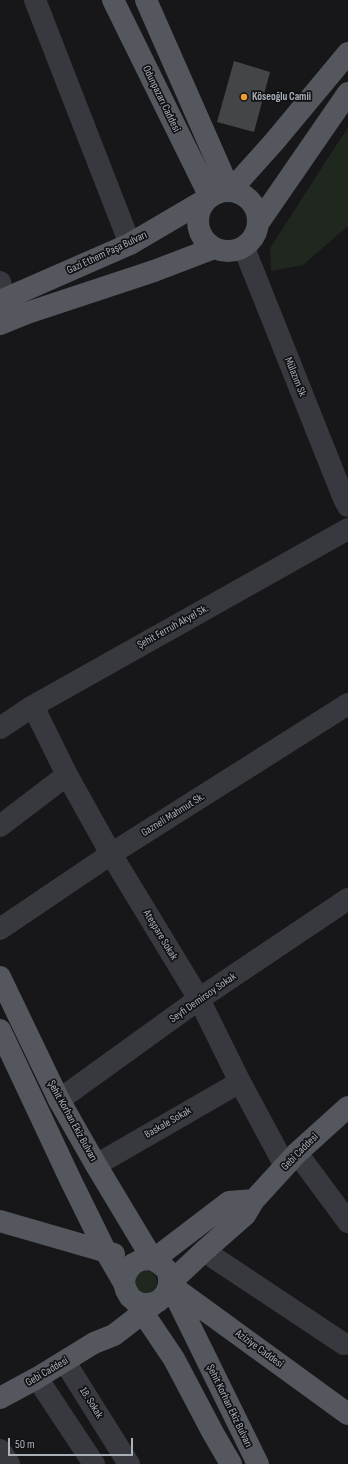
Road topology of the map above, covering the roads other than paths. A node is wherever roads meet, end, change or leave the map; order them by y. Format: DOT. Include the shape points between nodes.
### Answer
graph roads {
  1 [pos="35,0"];
  2 [pos="112,0"];
  3 [pos="146,0"];
  4 [pos="348,54"];
  5 [pos="348,93"];
  6 [pos="220,194"];
  7 [pos="259,222"];
  8 [pos="130,244"];
  9 [pos="214,248"];
  10 [pos="244,248"];
  11 [pos="1,294"];
  12 [pos="0,324"];
  13 [pos="348,506"];
  14 [pos="348,529"];
  15 [pos="348,704"];
  16 [pos="33,706"];
  17 [pos="0,728"];
  18 [pos="68,775"];
  19 [pos="0,826"];
  20 [pos="111,854"];
  21 [pos="348,899"];
  22 [pos="0,930"];
  23 [pos="0,977"];
  24 [pos="199,1000"];
  25 [pos="0,1030"];
  26 [pos="240,1082"];
  27 [pos="59,1100"];
  28 [pos="348,1107"];
  29 [pos="291,1160"];
  30 [pos="96,1165"];
  31 [pos="254,1200"];
  32 [pos="0,1221"];
  33 [pos="348,1222"];
  34 [pos="204,1251"];
  35 [pos="106,1252"];
  36 [pos="150,1260"];
  37 [pos="169,1284"];
  38 [pos="138,1299"];
  39 [pos="344,1344"];
  40 [pos="65,1362"];
  41 [pos="37,1378"];
  42 [pos="0,1398"];
  43 [pos="348,1414"];
  44 [pos="0,1450"];
  45 [pos="9,1464"];
  46 [pos="94,1464"];
  47 [pos="129,1464"];
  48 [pos="231,1464"];
  49 [pos="258,1464"];
  1 -- 8 [label="street"];
  2 -- 6 [label="main road, Odunpazarı Caddesi"];
  3 -- 6 [label="main road"];
  4 -- 6 [label="main road, Gazi Ethem Paşa Bulvarı" via="274,142"];
  5 -- 7 [label="main road"];
  6 -- 7 [label="main road" via="239,193 247,197 254,204"];
  6 -- 8 [label="main road, Gazi Ethem Paşa Bulvarı"];
  6 -- 9 [label="main road" via="203,205 199,214 201,234"];
  7 -- 10 [label="main road" via="252,241"];
  8 -- 11 [label="main road, Gazi Ethem Paşa Bulvarı"];
  9 -- 10 [label="main road" via="224,251"];
  9 -- 12 [label="main road"];
  10 -- 13 [label="street, Mülazım Sk"];
  14 -- 16 [label="street, Şehit Ferruh Akyel Sk."];
  15 -- 20 [label="street, Gazneli Mahmut Sk."];
  16 -- 17 [label="street, Şehit Ferruh Akyel Sk."];
  16 -- 18 [label="street, Ateşpare Sokak"];
  18 -- 19 [label="street"];
  18 -- 20 [label="street, Ateşpare Sokak"];
  20 -- 22 [label="street, Gazneli Mahmut Sk."];
  20 -- 24 [label="street, Ateşpare Sokak"];
  21 -- 24 [label="street, Seyfi Demirsoy Sokak"];
  23 -- 27 [label="main road, Şehit Korhan Ekiz Bulvarı"];
  24 -- 26 [label="street, Ateşpare Sokak"];
  24 -- 27 [label="street, Seyfi Demirsoy Sokak"];
  25 -- 35 [label="main road"];
  26 -- 29 [label="street, Ateşpare Sokak"];
  26 -- 30 [label="street, Baskale Sokak"];
  27 -- 30 [label="main road, Şehit Korhan Ekiz Bulvarı"];
  28 -- 29 [label="main road, Gebi Caddesi"];
  29 -- 31 [label="main road, Gebi Caddesi"];
  29 -- 33 [label="street, Ateşpare Sokak"];
  30 -- 36 [label="main road, Şehit Korhan Ekiz Bulvarı"];
  31 -- 34 [label="main road, Gebi Caddesi" via="245,1215"];
  31 -- 36 [label="main road" via="229,1202"];
  32 -- 35 [label="main road"];
  34 -- 37 [label="main road, Gebi Caddesi"];
  34 -- 39 [label="street"];
  35 -- 36 [label="main road"];
  35 -- 38 [label="main road"];
  36 -- 37 [label="main road" via="166,1269"];
  36 -- 38 [label="main road" via="139,1261 125,1276"];
  37 -- 38 [label="main road" via="163,1297"];
  37 -- 43 [label="main road, Aziziye Caddesi"];
  37 -- 49 [label="main road, Şehit Korhan Ekiz Bulvarı"];
  38 -- 40 [label="main road, Gebi Caddesi" via="130,1304 126,1312 104,1330 94,1343"];
  38 -- 48 [label="main road"];
  40 -- 41 [label="main road, Gebi Caddesi"];
  40 -- 47 [label="street, 18. Sokak"];
  41 -- 42 [label="main road, Gebi Caddesi"];
  41 -- 46 [label="street"];
  44 -- 45 [label="street"];
}
